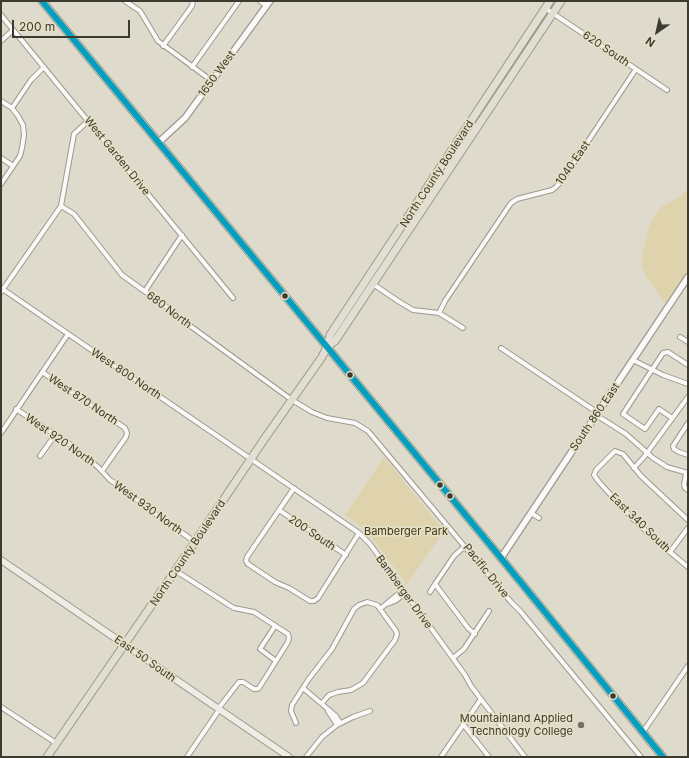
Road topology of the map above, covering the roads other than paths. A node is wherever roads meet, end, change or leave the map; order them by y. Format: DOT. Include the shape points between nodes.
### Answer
graph roads {
  1 [pos="42,1"];
  2 [pos="125,1"];
  3 [pos="193,1"];
  4 [pos="239,1"];
  5 [pos="260,1"];
  6 [pos="550,1"];
  7 [pos="561,1"];
  8 [pos="269,3"];
  9 [pos="545,8"];
  10 [pos="555,10"];
  11 [pos="1,15"];
  12 [pos="13,30"];
  13 [pos="1,42"];
  14 [pos="163,46"];
  15 [pos="192,66"];
  16 [pos="44,67"];
  17 [pos="636,69"];
  18 [pos="212,81"];
  19 [pos="667,90"];
  20 [pos="1,101"];
  21 [pos="12,108"];
  22 [pos="88,121"];
  23 [pos="159,142"];
  24 [pos="1,158"];
  25 [pos="13,166"];
  26 [pos="1,184"];
  27 [pos="61,206"];
  28 [pos="182,235"];
  29 [pos="688,278"];
  30 [pos="373,284"];
  31 [pos="2,290"];
  32 [pos="145,291"];
  33 [pos="233,298"];
  34 [pos="439,313"];
  35 [pos="463,328"];
  36 [pos="68,334"];
  37 [pos="680,337"];
  38 [pos="688,342"];
  39 [pos="327,347"];
  40 [pos="501,348"];
  41 [pos="633,360"];
  42 [pos="688,365"];
  43 [pos="652,370"];
  44 [pos="42,372"];
  45 [pos="688,384"];
  46 [pos="688,397"];
  47 [pos="292,400"];
  48 [pos="16,410"];
  49 [pos="597,414"];
  50 [pos="672,418"];
  51 [pos="688,423"];
  52 [pos="1,432"];
  53 [pos="55,435"];
  54 [pos="647,453"];
  55 [pos="40,456"];
  56 [pos="688,456"];
  57 [pos="251,459"];
  58 [pos="634,468"];
  59 [pos="102,471"];
  60 [pos="687,473"];
  61 [pos="294,488"];
  62 [pos="688,490"];
  63 [pos="279,510"];
  64 [pos="531,513"];
  65 [pos="539,518"];
  66 [pos="688,520"];
  67 [pos="688,528"];
  68 [pos="359,533"];
  69 [pos="195,542"];
  70 [pos="465,546"];
  71 [pos="670,552"];
  72 [pos="346,555"];
  73 [pos="501,558"];
  74 [pos="1,560"];
  75 [pos="688,567"];
  76 [pos="176,570"];
  77 [pos="435,584"];
  78 [pos="404,592"];
  79 [pos="430,592"];
  80 [pos="380,609"];
  81 [pos="489,611"];
  82 [pos="275,626"];
  83 [pos="475,634"];
  84 [pos="125,645"];
  85 [pos="453,658"];
  86 [pos="276,661"];
  87 [pos="688,666"];
  88 [pos="303,688"];
  89 [pos="481,699"];
  90 [pos="323,704"];
  91 [pos="1,707"];
  92 [pos="219,709"];
  93 [pos="370,711"];
  94 [pos="296,723"];
  95 [pos="339,724"];
  96 [pos="464,724"];
  97 [pos="643,732"];
  98 [pos="56,743"];
  99 [pos="47,757"];
  100 [pos="187,757"];
  101 [pos="289,757"];
  102 [pos="306,757"];
  103 [pos="441,757"];
  104 [pos="489,757"];
  105 [pos="526,757"];
  106 [pos="641,757"];
  107 [pos="663,757"];
  1 -- 23 [label="main road"];
  2 -- 14 [label="street" via="140,11"];
  3 -- 14 [label="street"];
  4 -- 15 [label="street"];
  5 -- 8 [label="street"];
  6 -- 9 [label="main road, North County Boulevard"];
  7 -- 10 [label="main road, North County Boulevard"];
  8 -- 18 [label="street, 1650 West"];
  9 -- 10 [label="street, 620 South"];
  9 -- 39 [label="main road, North County Boulevard" via="330,335"];
  10 -- 17 [label="street, 620 South"];
  10 -- 30 [label="main road, North County Boulevard"];
  11 -- 12 [label="street, West Garden Drive"];
  12 -- 13 [label="street"];
  12 -- 16 [label="street, West Garden Drive"];
  14 -- 15 [label="street"];
  15 -- 18 [label="street"];
  16 -- 21 [label="street" via="31,80"];
  16 -- 22 [label="street, West Garden Drive"];
  17 -- 19 [label="street, 620 South"];
  17 -- 34 [label="street, 1040 East" via="556,187 511,203"];
  18 -- 23 [label="street, 1650 West" via="185,118"];
  20 -- 21 [label="street"];
  21 -- 25 [label="street" via="21,120 24,135 21,152"];
  22 -- 27 [label="street" via="74,134"];
  22 -- 28 [label="street, West Garden Drive"];
  23 -- 39 [label="main road"];
  24 -- 25 [label="street"];
  25 -- 26 [label="street"];
  27 -- 31 [label="street"];
  27 -- 32 [label="street, 680 North" via="74,214 122,275"];
  28 -- 32 [label="street"];
  28 -- 33 [label="street, West Garden Drive"];
  29 -- 41 [label="street, South 860 East"];
  30 -- 34 [label="street" via="413,310"];
  30 -- 39 [label="main road, North County Boulevard" via="335,341"];
  31 -- 36 [label="street, West 800 North"];
  32 -- 47 [label="street, 680 North"];
  34 -- 35 [label="street"];
  36 -- 44 [label="street"];
  36 -- 57 [label="street, West 800 North"];
  37 -- 38 [label="street"];
  39 -- 47 [label="main road, North County Boulevard"];
  39 -- 73 [label="main road"];
  40 -- 49 [label="street"];
  41 -- 43 [label="street"];
  41 -- 49 [label="street, South 860 East"];
  42 -- 43 [label="street" via="667,351"];
  43 -- 45 [label="street"];
  43 -- 50 [label="street" via="623,414 645,429 659,409"];
  44 -- 48 [label="street"];
  44 -- 59 [label="street, West 870 North" via="125,428 126,437"];
  46 -- 50 [label="street"];
  47 -- 57 [label="main road, North County Boulevard"];
  47 -- 70 [label="street, Pacific Drive" via="321,416 355,423 368,431"];
  48 -- 52 [label="street"];
  48 -- 53 [label="street, West 920 North"];
  49 -- 54 [label="street" via="626,434"];
  49 -- 64 [label="street, South 860 East"];
  50 -- 54 [label="street"];
  51 -- 56 [label="street" via="673,446"];
  53 -- 55 [label="street"];
  53 -- 59 [label="street, West 920 North" via="74,447"];
  54 -- 58 [label="street"];
  54 -- 60 [label="street" via="668,467"];
  57 -- 61 [label="street, Bamberger Drive"];
  57 -- 69 [label="main road, North County Boulevard"];
  58 -- 66 [label="street"];
  58 -- 71 [label="street, East 340 South" via="623,454 615,451 594,475 632,517"];
  59 -- 69 [label="street, West 930 North" via="142,505"];
  60 -- 62 [label="street" via="684,485"];
  61 -- 63 [label="street"];
  61 -- 68 [label="street, Bamberger Drive"];
  63 -- 72 [label="street, 200 South"];
  63 -- 72 [label="street" via="247,557 248,564 275,582 314,601"];
  64 -- 65 [label="street"];
  64 -- 73 [label="street, South 860 East"];
  67 -- 71 [label="street"];
  68 -- 72 [label="street"];
  68 -- 78 [label="street, Bamberger Drive" via="370,544"];
  69 -- 76 [label="main road, North County Boulevard"];
  70 -- 77 [label="street" via="454,556"];
  70 -- 106 [label="street, Pacific Drive"];
  71 -- 75 [label="street, East 340 South"];
  73 -- 97 [label="main road"];
  74 -- 84 [label="main road, East 50 South"];
  76 -- 82 [label="street" via="229,606 254,612"];
  76 -- 84 [label="main road, North County Boulevard"];
  77 -- 79 [label="street"];
  77 -- 83 [label="street"];
  78 -- 80 [label="street" via="393,597"];
  78 -- 85 [label="street, Bamberger Drive"];
  80 -- 88 [label="street" via="377,605 367,602 356,606 332,649"];
  80 -- 90 [label="street" via="396,631 394,640 363,683 352,690 329,695"];
  81 -- 83 [label="street"];
  82 -- 86 [label="street" via="290,638"];
  82 -- 86 [label="street" via="260,649"];
  83 -- 85 [label="street" via="464,649"];
  84 -- 92 [label="main road, East 50 South"];
  84 -- 98 [label="main road, North County Boulevard"];
  85 -- 89 [label="street, Bamberger Drive"];
  86 -- 92 [label="street" via="257,689 239,682"];
  87 -- 97 [label="street"];
  88 -- 90 [label="street"];
  88 -- 94 [label="street" via="291,708"];
  89 -- 96 [label="street"];
  89 -- 105 [label="street, Bamberger Drive"];
  90 -- 95 [label="street" via="336,716"];
  91 -- 98 [label="street"];
  92 -- 100 [label="street"];
  92 -- 101 [label="main road, East 50 South"];
  93 -- 95 [label="street"];
  95 -- 102 [label="street" via="322,737"];
  96 -- 103 [label="street"];
  96 -- 104 [label="street"];
  97 -- 107 [label="main road"];
  98 -- 99 [label="main road, North County Boulevard"];
}
